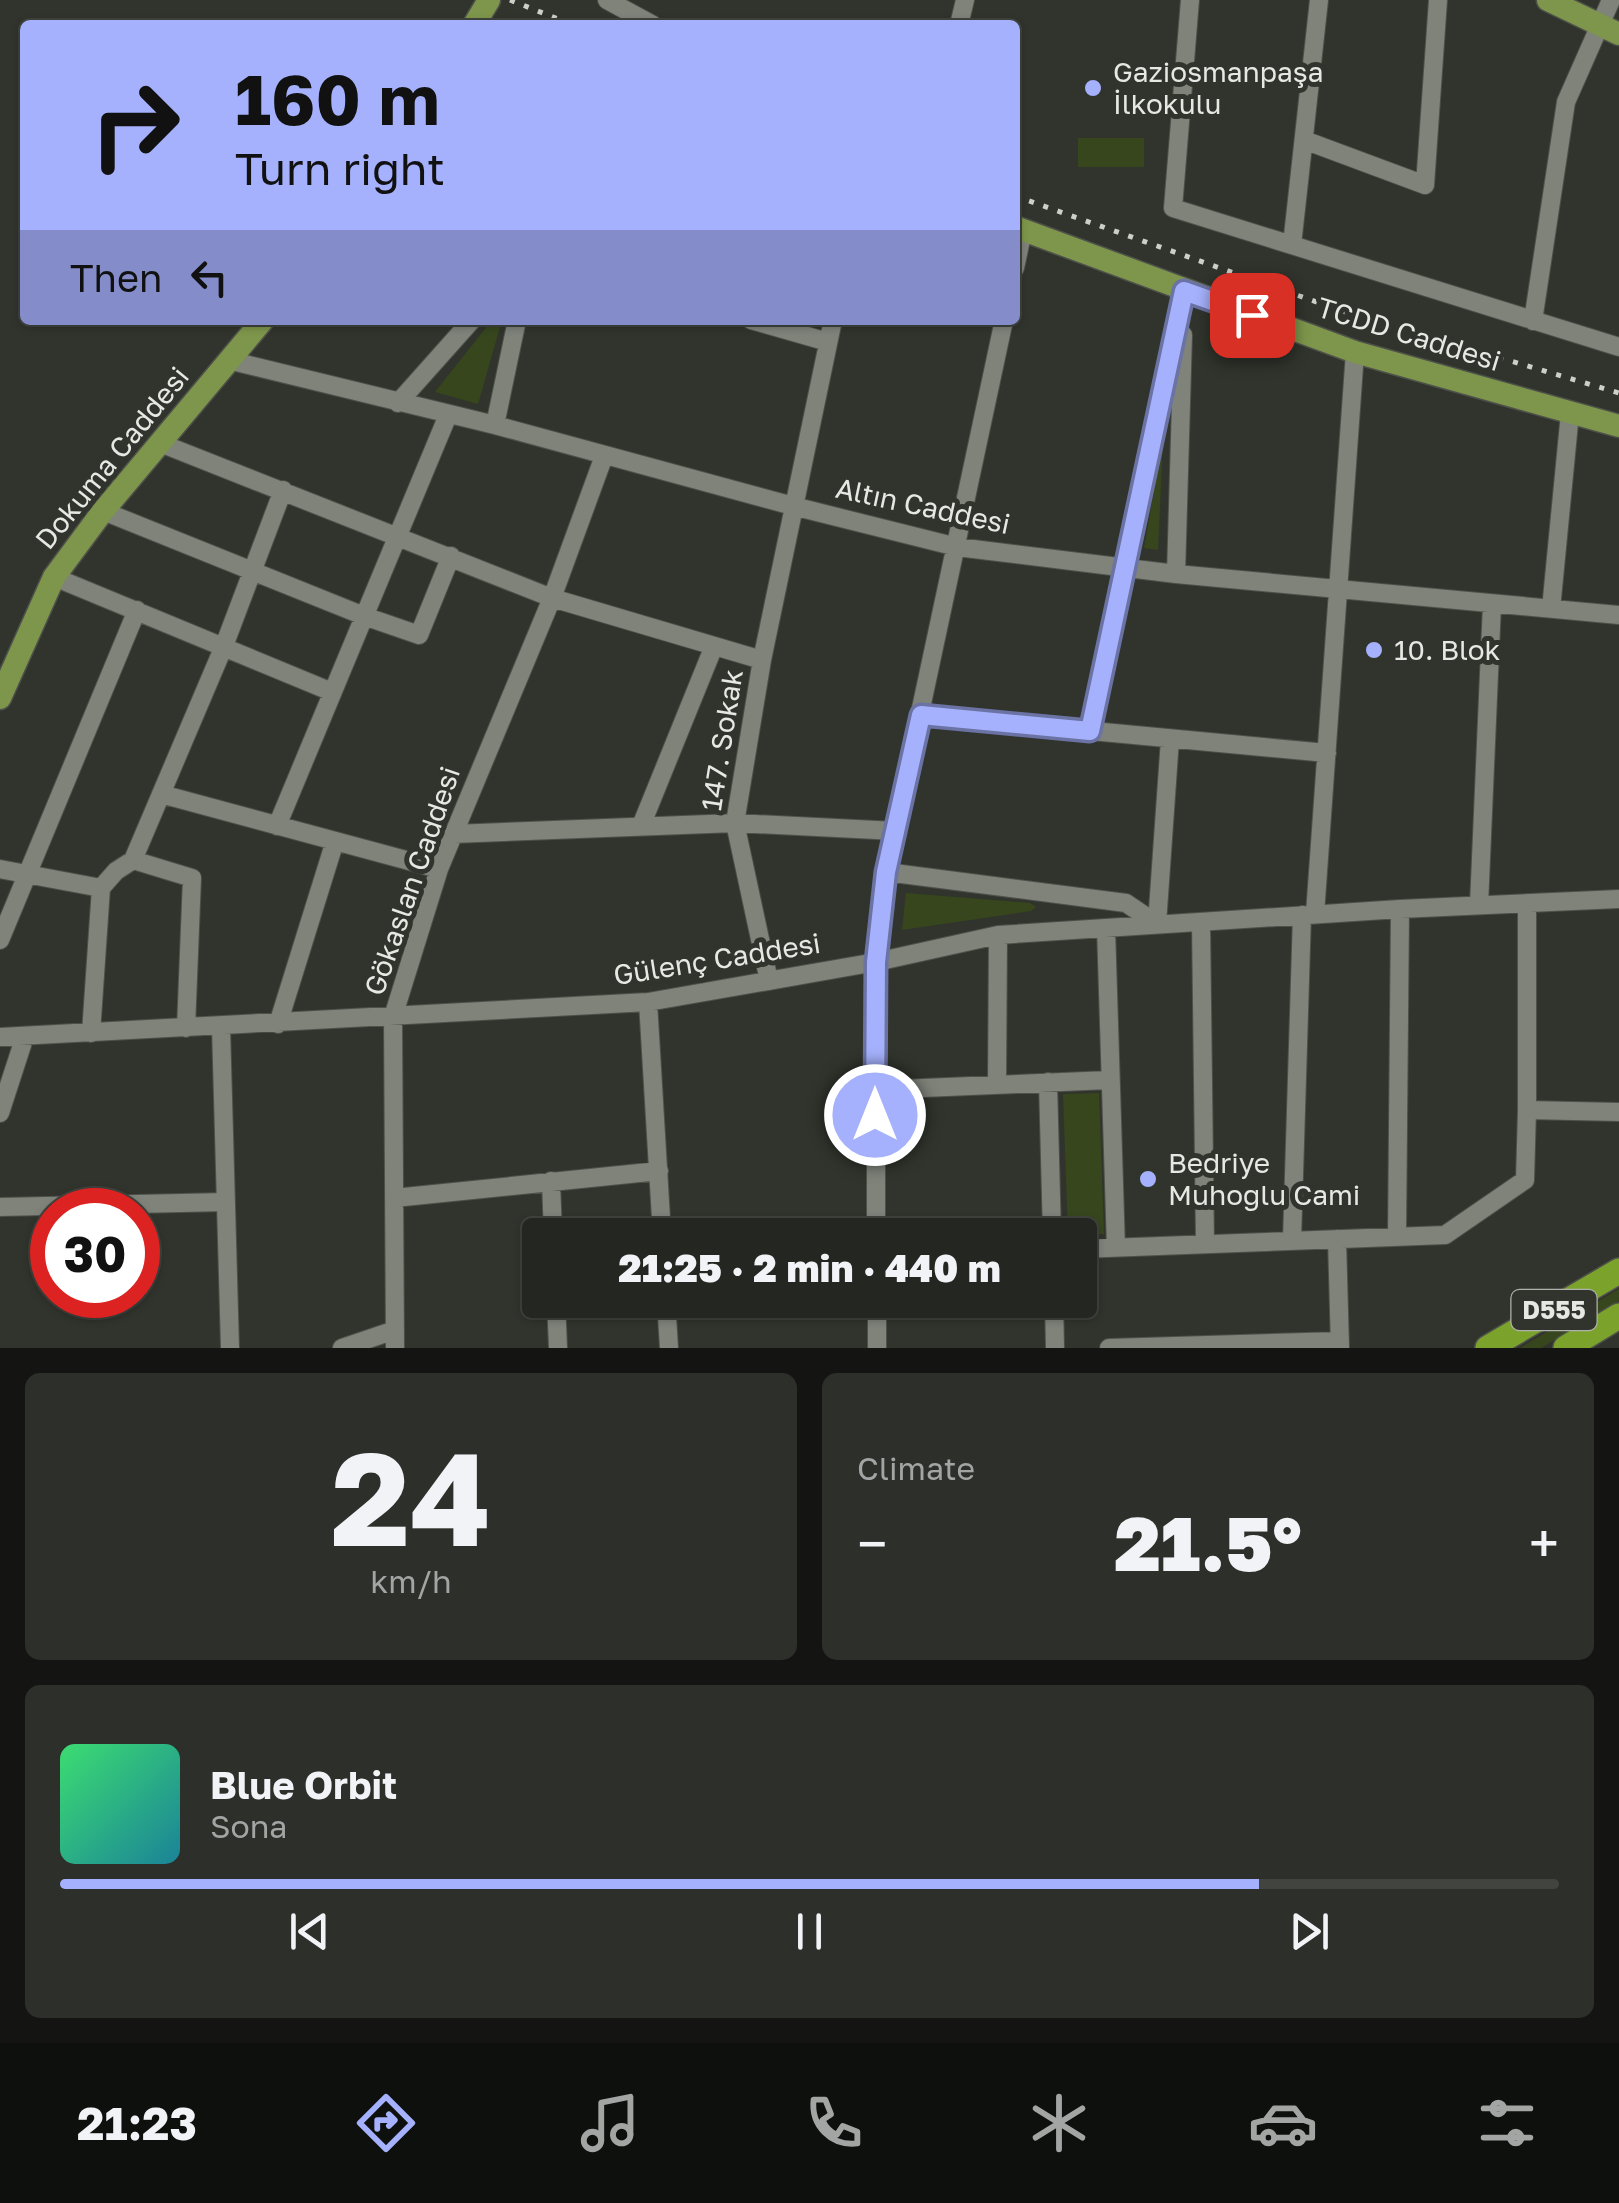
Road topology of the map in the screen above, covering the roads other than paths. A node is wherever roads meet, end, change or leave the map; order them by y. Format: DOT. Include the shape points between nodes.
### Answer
graph roads {
  1 [pos="607,0"];
  2 [pos="1190,0"];
  3 [pos="1319,0"];
  4 [pos="1438,0"];
  5 [pos="1548,0"];
  6 [pos="1610,0"];
  7 [pos="645,20"];
  8 [pos="1609,29"];
  9 [pos="1304,140"];
  10 [pos="1020,229"];
  11 [pos="1292,245"];
  12 [pos="1184,291"];
  13 [pos="1534,321"];
  14 [pos="258,325"];
  15 [pos="468,325"];
  16 [pos="516,325"];
  17 [pos="768,325"];
  18 [pos="832,325"];
  19 [pos="1003,325"];
  20 [pos="828,342"];
  21 [pos="1619,346"];
  22 [pos="1355,352"];
  23 [pos="232,361"];
  24 [pos="398,403"];
  25 [pos="1570,414"];
  26 [pos="448,415"];
  27 [pos="495,426"];
  28 [pos="1619,426"];
  29 [pos="160,442"];
  30 [pos="604,456"];
  31 [pos="283,490"];
  32 [pos="793,506"];
  33 [pos="103,511"];
  34 [pos="398,534"];
  35 [pos="957,546"];
  36 [pos="452,556"];
  37 [pos="1123,568"];
  38 [pos="252,571"];
  39 [pos="1176,574"];
  40 [pos="54,577"];
  41 [pos="1338,589"];
  42 [pos="552,598"];
  43 [pos="1492,604"];
  44 [pos="1551,609"];
  45 [pos="136,610"];
  46 [pos="1619,615"];
  47 [pos="364,616"];
  48 [pos="224,646"];
  49 [pos="714,646"];
  50 [pos="762,660"];
  51 [pos="332,692"];
  52 [pos="0,698"];
  53 [pos="921,715"];
  54 [pos="1090,731"];
  55 [pos="1170,738"];
  56 [pos="1327,754"];
  57 [pos="161,794"];
  58 [pos="735,823"];
  59 [pos="277,826"];
  60 [pos="642,826"];
  61 [pos="896,830"];
  62 [pos="452,834"];
  63 [pos="335,842"];
  64 [pos="134,860"];
  65 [pos="0,869"];
  66 [pos="439,869"];
  67 [pos="886,872"];
  68 [pos="27,874"];
  69 [pos="101,888"];
  70 [pos="1619,899"];
  71 [pos="1526,904"];
  72 [pos="1479,906"];
  73 [pos="1400,909"];
  74 [pos="1309,915"];
  75 [pos="1201,922"];
  76 [pos="1157,924"];
  77 [pos="1106,928"];
  78 [pos="998,935"];
  79 [pos="0,940"];
  80 [pos="876,962"];
  81 [pos="769,981"];
  82 [pos="648,1002"];
  83 [pos="394,1017"];
  84 [pos="278,1024"];
  85 [pos="221,1027"];
  86 [pos="186,1028"];
  87 [pos="91,1033"];
  88 [pos="25,1036"];
  89 [pos="0,1037"];
  90 [pos="1108,1080"];
  91 [pos="1048,1082"];
  92 [pos="997,1085"];
  93 [pos="875,1090"];
  94 [pos="1527,1110"];
  95 [pos="1619,1112"];
  96 [pos="0,1113"];
  97 [pos="659,1171"];
  98 [pos="551,1181"];
  99 [pos="394,1198"];
  100 [pos="226,1202"];
  101 [pos="0,1207"];
  102 [pos="552,1218"];
  103 [pos="661,1218"];
  104 [pos="876,1218"];
  105 [pos="1052,1218"];
  106 [pos="1397,1236"];
  107 [pos="1336,1239"];
  108 [pos="1292,1240"];
  109 [pos="1205,1244"];
  110 [pos="1116,1248"];
  111 [pos="1097,1249"];
  112 [pos="1619,1271"];
  113 [pos="1619,1316"];
  114 [pos="557,1318"];
  115 [pos="667,1318"];
  116 [pos="877,1318"];
  117 [pos="1054,1318"];
  118 [pos="395,1339"];
  119 [pos="1340,1344"];
  120 [pos="1582,1344"];
  121 [pos="230,1348"];
  122 [pos="342,1348"];
  123 [pos="558,1348"];
  124 [pos="669,1348"];
  125 [pos="877,1348"];
  126 [pos="1055,1348"];
  127 [pos="1108,1348"];
  128 [pos="1124,1348"];
  129 [pos="1488,1348"];
  1 -- 7 [label="street"];
  2 -- 11 [label="street" via="1173,208"];
  3 -- 9 [label="street"];
  4 -- 9 [label="street" via="1425,185"];
  5 -- 8 [label="main road"];
  6 -- 8 [label="street"];
  8 -- 13 [label="street" via="1566,102"];
  9 -- 11 [label="street"];
  10 -- 12 [label="main road, TCDD Caddesi"];
  11 -- 13 [label="street"];
  12 -- 22 [label="main road, TCDD Caddesi"];
  12 -- 37 [label="street"];
  12 -- 39 [label="street"];
  13 -- 21 [label="street"];
  14 -- 23 [label="main road, Dokuma Caddesi"];
  15 -- 24 [label="street"];
  16 -- 27 [label="street"];
  17 -- 20 [label="street"];
  18 -- 20 [label="street, 147. Sokak"];
  19 -- 35 [label="street"];
  20 -- 32 [label="street, 147. Sokak"];
  22 -- 25 [label="main road, TCDD Caddesi"];
  22 -- 41 [label="street"];
  23 -- 24 [label="street, Altın Caddesi"];
  23 -- 29 [label="main road, Dokuma Caddesi"];
  24 -- 26 [label="street, Altın Caddesi"];
  25 -- 28 [label="main road, TCDD Caddesi"];
  25 -- 44 [label="street"];
  26 -- 27 [label="street, Altın Caddesi"];
  26 -- 34 [label="street"];
  27 -- 30 [label="street, Altın Caddesi"];
  29 -- 31 [label="street"];
  29 -- 33 [label="main road, Dokuma Caddesi"];
  30 -- 32 [label="street, Altın Caddesi"];
  30 -- 42 [label="street, Gökaslan Caddesi"];
  31 -- 34 [label="street"];
  31 -- 38 [label="street"];
  32 -- 35 [label="street, Altın Caddesi"];
  32 -- 50 [label="street, 147. Sokak"];
  33 -- 38 [label="street"];
  33 -- 40 [label="main road, Dokuma Caddesi"];
  34 -- 36 [label="street"];
  34 -- 47 [label="street"];
  35 -- 37 [label="street, Altın Caddesi"];
  35 -- 53 [label="street"];
  36 -- 42 [label="street"];
  36 -- 47 [label="street" via="419,635"];
  37 -- 39 [label="street, Altın Caddesi"];
  37 -- 54 [label="street"];
  38 -- 47 [label="street"];
  38 -- 48 [label="street"];
  39 -- 41 [label="street, Altın Caddesi"];
  40 -- 45 [label="street"];
  40 -- 52 [label="main road, Dokuma Caddesi"];
  41 -- 43 [label="street, Altın Caddesi"];
  41 -- 56 [label="street"];
  42 -- 49 [label="street"];
  42 -- 62 [label="street, Gökaslan Caddesi"];
  43 -- 44 [label="street, Altın Caddesi"];
  43 -- 72 [label="street"];
  44 -- 46 [label="street, Altın Caddesi"];
  45 -- 48 [label="street"];
  45 -- 68 [label="street"];
  47 -- 51 [label="street"];
  48 -- 51 [label="street"];
  48 -- 57 [label="street"];
  49 -- 50 [label="street"];
  49 -- 60 [label="street"];
  50 -- 58 [label="street, 147. Sokak"];
  51 -- 59 [label="street"];
  53 -- 54 [label="street"];
  53 -- 61 [label="street"];
  54 -- 55 [label="street"];
  55 -- 56 [label="street"];
  55 -- 76 [label="street"];
  56 -- 74 [label="street"];
  57 -- 59 [label="street"];
  57 -- 64 [label="street"];
  58 -- 60 [label="street"];
  58 -- 61 [label="street"];
  58 -- 81 [label="street, 147. Sokak"];
  59 -- 63 [label="street"];
  60 -- 62 [label="street"];
  61 -- 67 [label="street"];
  62 -- 66 [label="street, Gökaslan Caddesi"];
  63 -- 66 [label="street"];
  63 -- 84 [label="street"];
  64 -- 69 [label="street"];
  64 -- 86 [label="street" via="192,878"];
  65 -- 68 [label="street"];
  66 -- 83 [label="street, Gökaslan Caddesi"];
  67 -- 76 [label="street" via="1126,903"];
  67 -- 80 [label="street"];
  68 -- 69 [label="street"];
  68 -- 79 [label="street"];
  69 -- 87 [label="street"];
  70 -- 71 [label="street, Gülenç Caddesi"];
  71 -- 72 [label="street, Gülenç Caddesi"];
  71 -- 94 [label="street"];
  72 -- 73 [label="street, Gülenç Caddesi"];
  73 -- 74 [label="street, Gülenç Caddesi"];
  73 -- 106 [label="street"];
  74 -- 75 [label="street, Gülenç Caddesi"];
  74 -- 108 [label="street"];
  75 -- 76 [label="street, Gülenç Caddesi"];
  75 -- 109 [label="street"];
  76 -- 77 [label="street, Gülenç Caddesi"];
  77 -- 78 [label="street, Gülenç Caddesi"];
  77 -- 90 [label="street"];
  78 -- 80 [label="street, Gülenç Caddesi"];
  78 -- 92 [label="street"];
  80 -- 81 [label="street, Gülenç Caddesi"];
  80 -- 93 [label="street"];
  81 -- 82 [label="street, Gülenç Caddesi"];
  82 -- 83 [label="street, Gülenç Caddesi"];
  82 -- 97 [label="street"];
  83 -- 84 [label="street, Gülenç Caddesi"];
  83 -- 99 [label="street, Gökaslan Caddesi"];
  84 -- 85 [label="street, Gülenç Caddesi"];
  85 -- 86 [label="street, Gülenç Caddesi"];
  85 -- 100 [label="street"];
  86 -- 87 [label="street, Gülenç Caddesi"];
  87 -- 88 [label="street, Gülenç Caddesi"];
  88 -- 89 [label="street, Gülenç Caddesi"];
  88 -- 96 [label="street"];
  90 -- 91 [label="street"];
  90 -- 110 [label="street"];
  91 -- 92 [label="street"];
  91 -- 105 [label="street"];
  92 -- 93 [label="street"];
  93 -- 104 [label="street"];
  94 -- 95 [label="street"];
  94 -- 106 [label="street" via="1525,1180 1445,1235"];
  97 -- 98 [label="street"];
  97 -- 103 [label="street"];
  98 -- 99 [label="street"];
  98 -- 102 [label="street"];
  99 -- 118 [label="street, Gökaslan Caddesi"];
  100 -- 101 [label="street"];
  100 -- 121 [label="street"];
  106 -- 107 [label="street"];
  107 -- 108 [label="street"];
  107 -- 119 [label="street"];
  108 -- 109 [label="street"];
  109 -- 110 [label="street"];
  110 -- 111 [label="street"];
  112 -- 129 [label="highway, D555"];
  113 -- 120 [label="highway, D555"];
  114 -- 123 [label="street"];
  115 -- 124 [label="street"];
  116 -- 125 [label="street"];
  117 -- 126 [label="street"];
  118 -- 122 [label="street"];
  119 -- 128 [label="street"];
  127 -- 128 [label="street"];
}
